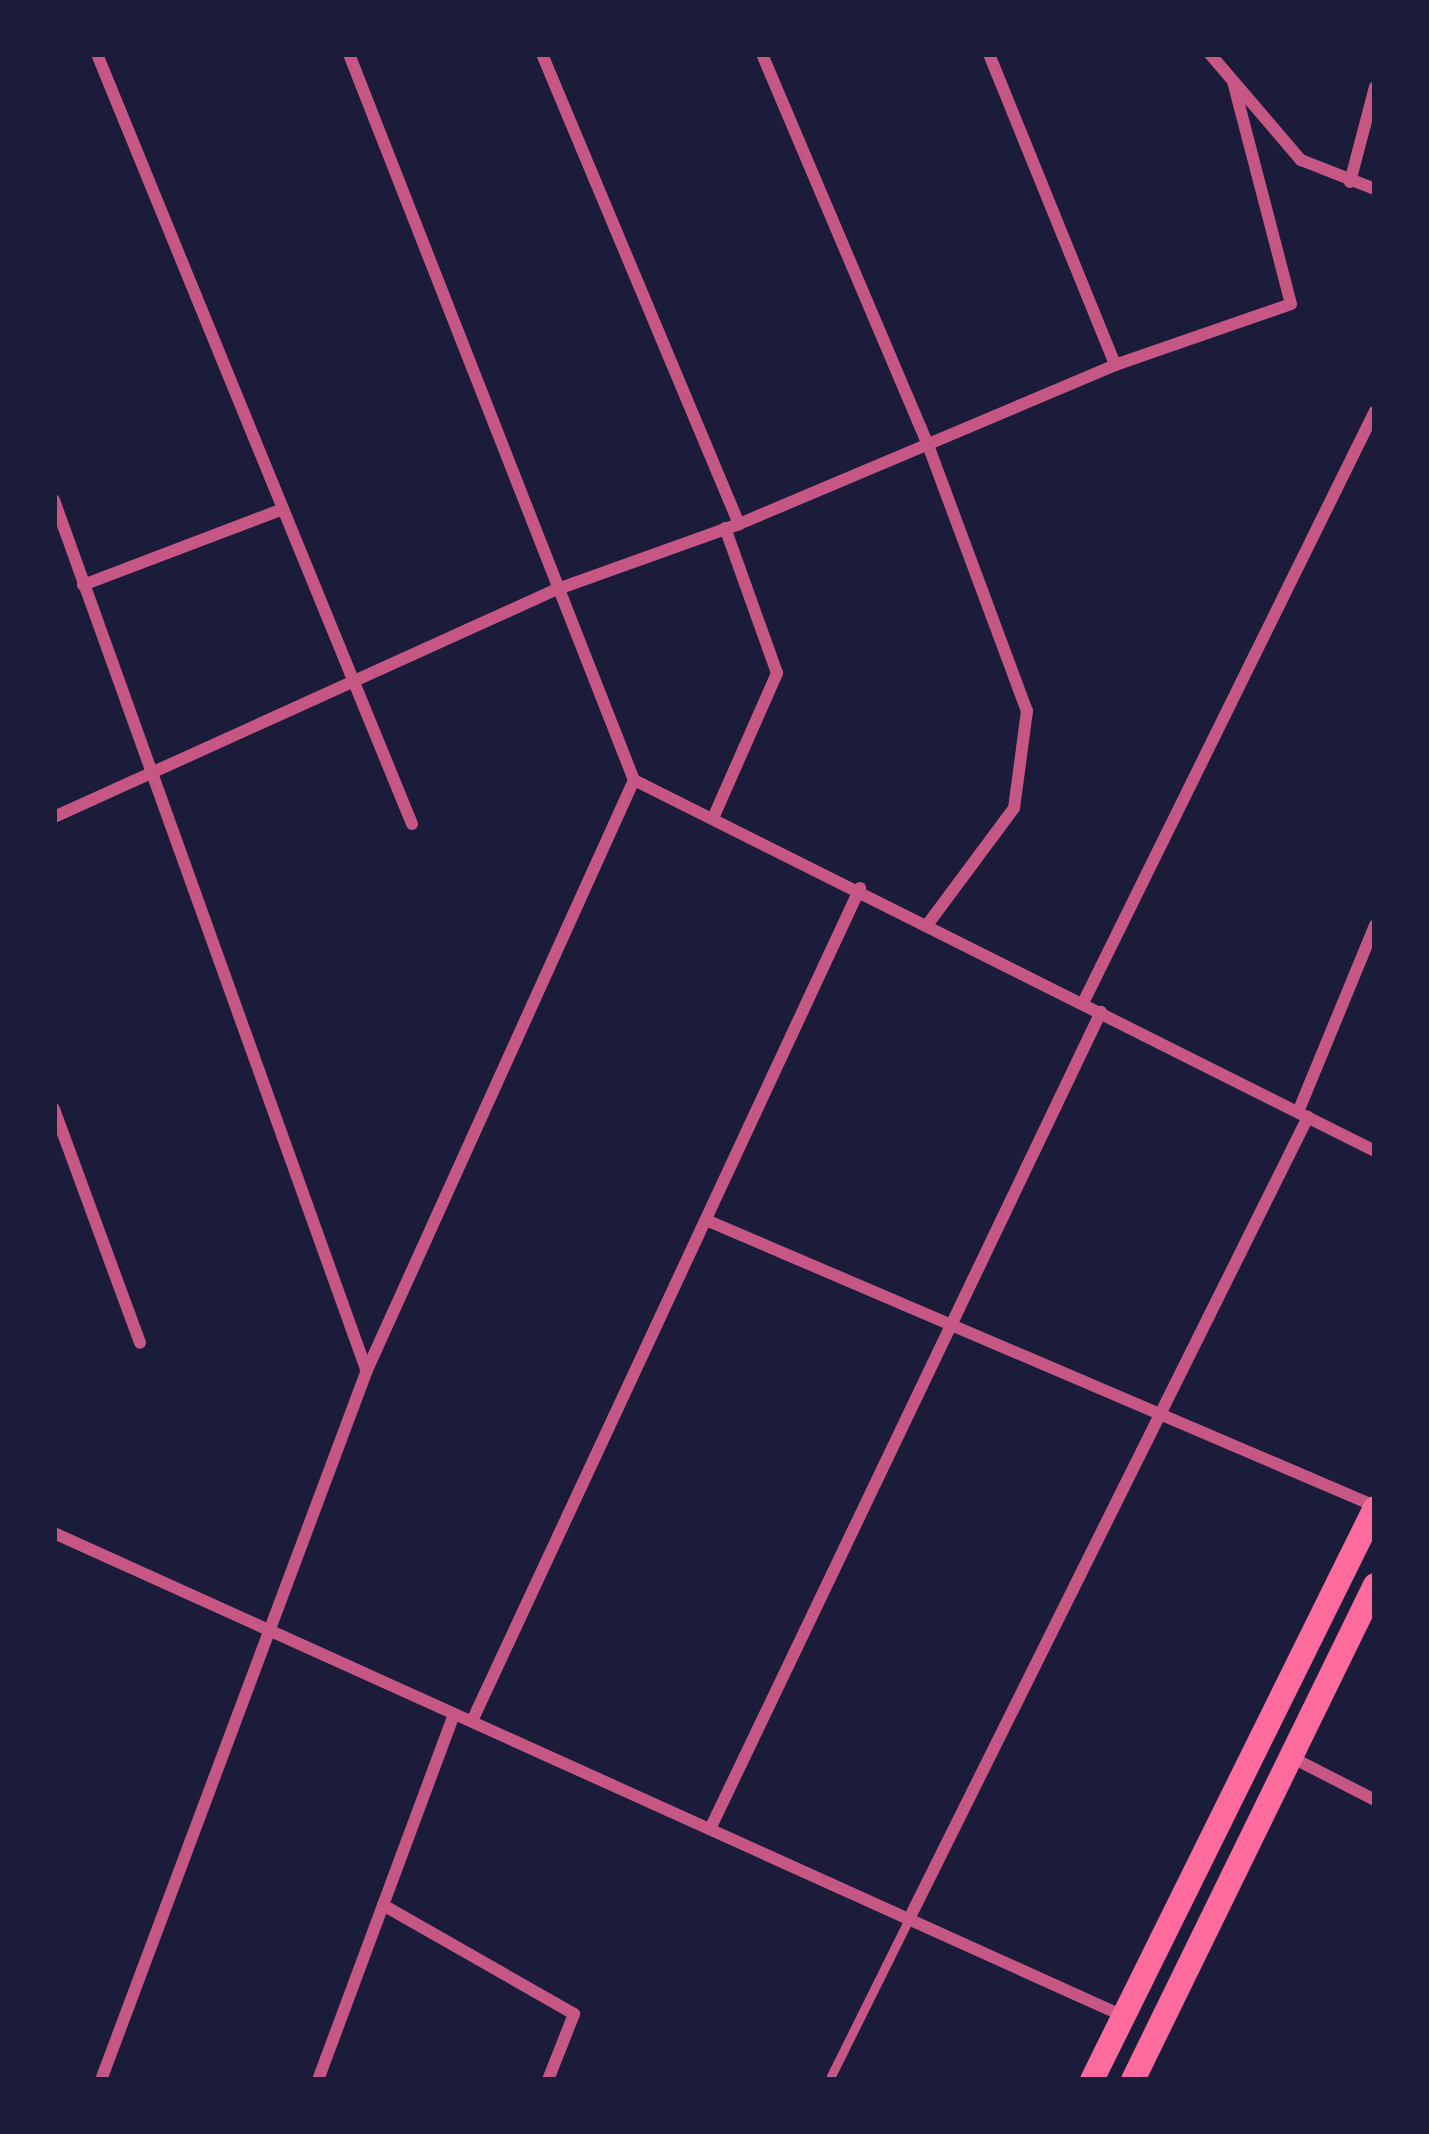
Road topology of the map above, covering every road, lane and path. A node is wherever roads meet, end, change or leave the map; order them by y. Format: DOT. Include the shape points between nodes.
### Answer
graph roads {
  1 [pos="98,54"];
  2 [pos="349,54"];
  3 [pos="542,54"];
  4 [pos="762,54"];
  5 [pos="989,54"];
  6 [pos="1210,54"];
  7 [pos="1233,82"];
  8 [pos="1375,87"];
  9 [pos="1351,182"];
  10 [pos="1375,189"];
  11 [pos="1115,365"];
  12 [pos="1375,411"];
  13 [pos="928,445"];
  14 [pos="54,500"];
  15 [pos="280,510"];
  16 [pos="732,526"];
  17 [pos="83,585"];
  18 [pos="556,590"];
  19 [pos="348,680"];
  20 [pos="150,776"];
  21 [pos="634,780"];
  22 [pos="54,817"];
  23 [pos="714,817"];
  24 [pos="412,824"];
  25 [pos="860,888"];
  26 [pos="928,924"];
  27 [pos="1375,925"];
  28 [pos="1083,1004"];
  29 [pos="1101,1012"];
  30 [pos="54,1109"];
  31 [pos="1303,1114"];
  32 [pos="1375,1151"];
  33 [pos="706,1220"];
  34 [pos="952,1323"];
  35 [pos="140,1343"];
  36 [pos="367,1370"];
  37 [pos="1159,1411"];
  38 [pos="1375,1507"];
  39 [pos="54,1533"];
  40 [pos="1375,1585"];
  41 [pos="265,1628"];
  42 [pos="454,1714"];
  43 [pos="472,1721"];
  44 [pos="1291,1757"];
  45 [pos="1375,1799"];
  46 [pos="710,1829"];
  47 [pos="383,1906"];
  48 [pos="909,1919"];
  49 [pos="1124,2016"];
  50 [pos="831,2076"];
  51 [pos="100,2080"];
  52 [pos="318,2080"];
  53 [pos="548,2080"];
  54 [pos="1092,2080"];
  55 [pos="1133,2080"];
  1 -- 15 [label="street"];
  2 -- 18 [label="street"];
  3 -- 16 [label="street"];
  4 -- 13 [label="street"];
  5 -- 11 [label="street"];
  6 -- 7 [label="street"];
  7 -- 9 [label="street" via="1301,160"];
  7 -- 11 [label="street" via="1291,304"];
  8 -- 9 [label="street"];
  9 -- 10 [label="street"];
  11 -- 13 [label="street"];
  12 -- 28 [label="street"];
  13 -- 16 [label="street"];
  13 -- 26 [label="street" via="1027,711 1014,808"];
  14 -- 17 [label="street"];
  15 -- 17 [label="street"];
  15 -- 19 [label="street"];
  16 -- 18 [label="street"];
  16 -- 23 [label="street" via="777,674"];
  17 -- 20 [label="street"];
  18 -- 19 [label="street"];
  18 -- 21 [label="street"];
  19 -- 20 [label="street"];
  19 -- 24 [label="street"];
  20 -- 22 [label="street"];
  20 -- 36 [label="street"];
  21 -- 23 [label="street"];
  21 -- 36 [label="street"];
  23 -- 25 [label="street"];
  25 -- 26 [label="street"];
  25 -- 33 [label="street"];
  26 -- 28 [label="street"];
  27 -- 31 [label="street"];
  28 -- 29 [label="street"];
  29 -- 31 [label="street"];
  29 -- 34 [label="street"];
  30 -- 35 [label="street"];
  31 -- 32 [label="street"];
  31 -- 37 [label="street"];
  33 -- 34 [label="street"];
  33 -- 43 [label="street"];
  34 -- 37 [label="street"];
  34 -- 46 [label="street"];
  36 -- 41 [label="street"];
  37 -- 38 [label="street"];
  37 -- 48 [label="street"];
  38 -- 49 [label="main road"];
  39 -- 41 [label="street"];
  40 -- 44 [label="main road"];
  41 -- 42 [label="street"];
  41 -- 51 [label="street"];
  42 -- 43 [label="street"];
  42 -- 47 [label="street"];
  43 -- 46 [label="street"];
  44 -- 45 [label="street"];
  44 -- 55 [label="main road"];
  46 -- 48 [label="street"];
  47 -- 52 [label="street"];
  47 -- 53 [label="street" via="574,2014"];
  48 -- 49 [label="street"];
  48 -- 50 [label="lane"];
  49 -- 54 [label="main road"];
}
